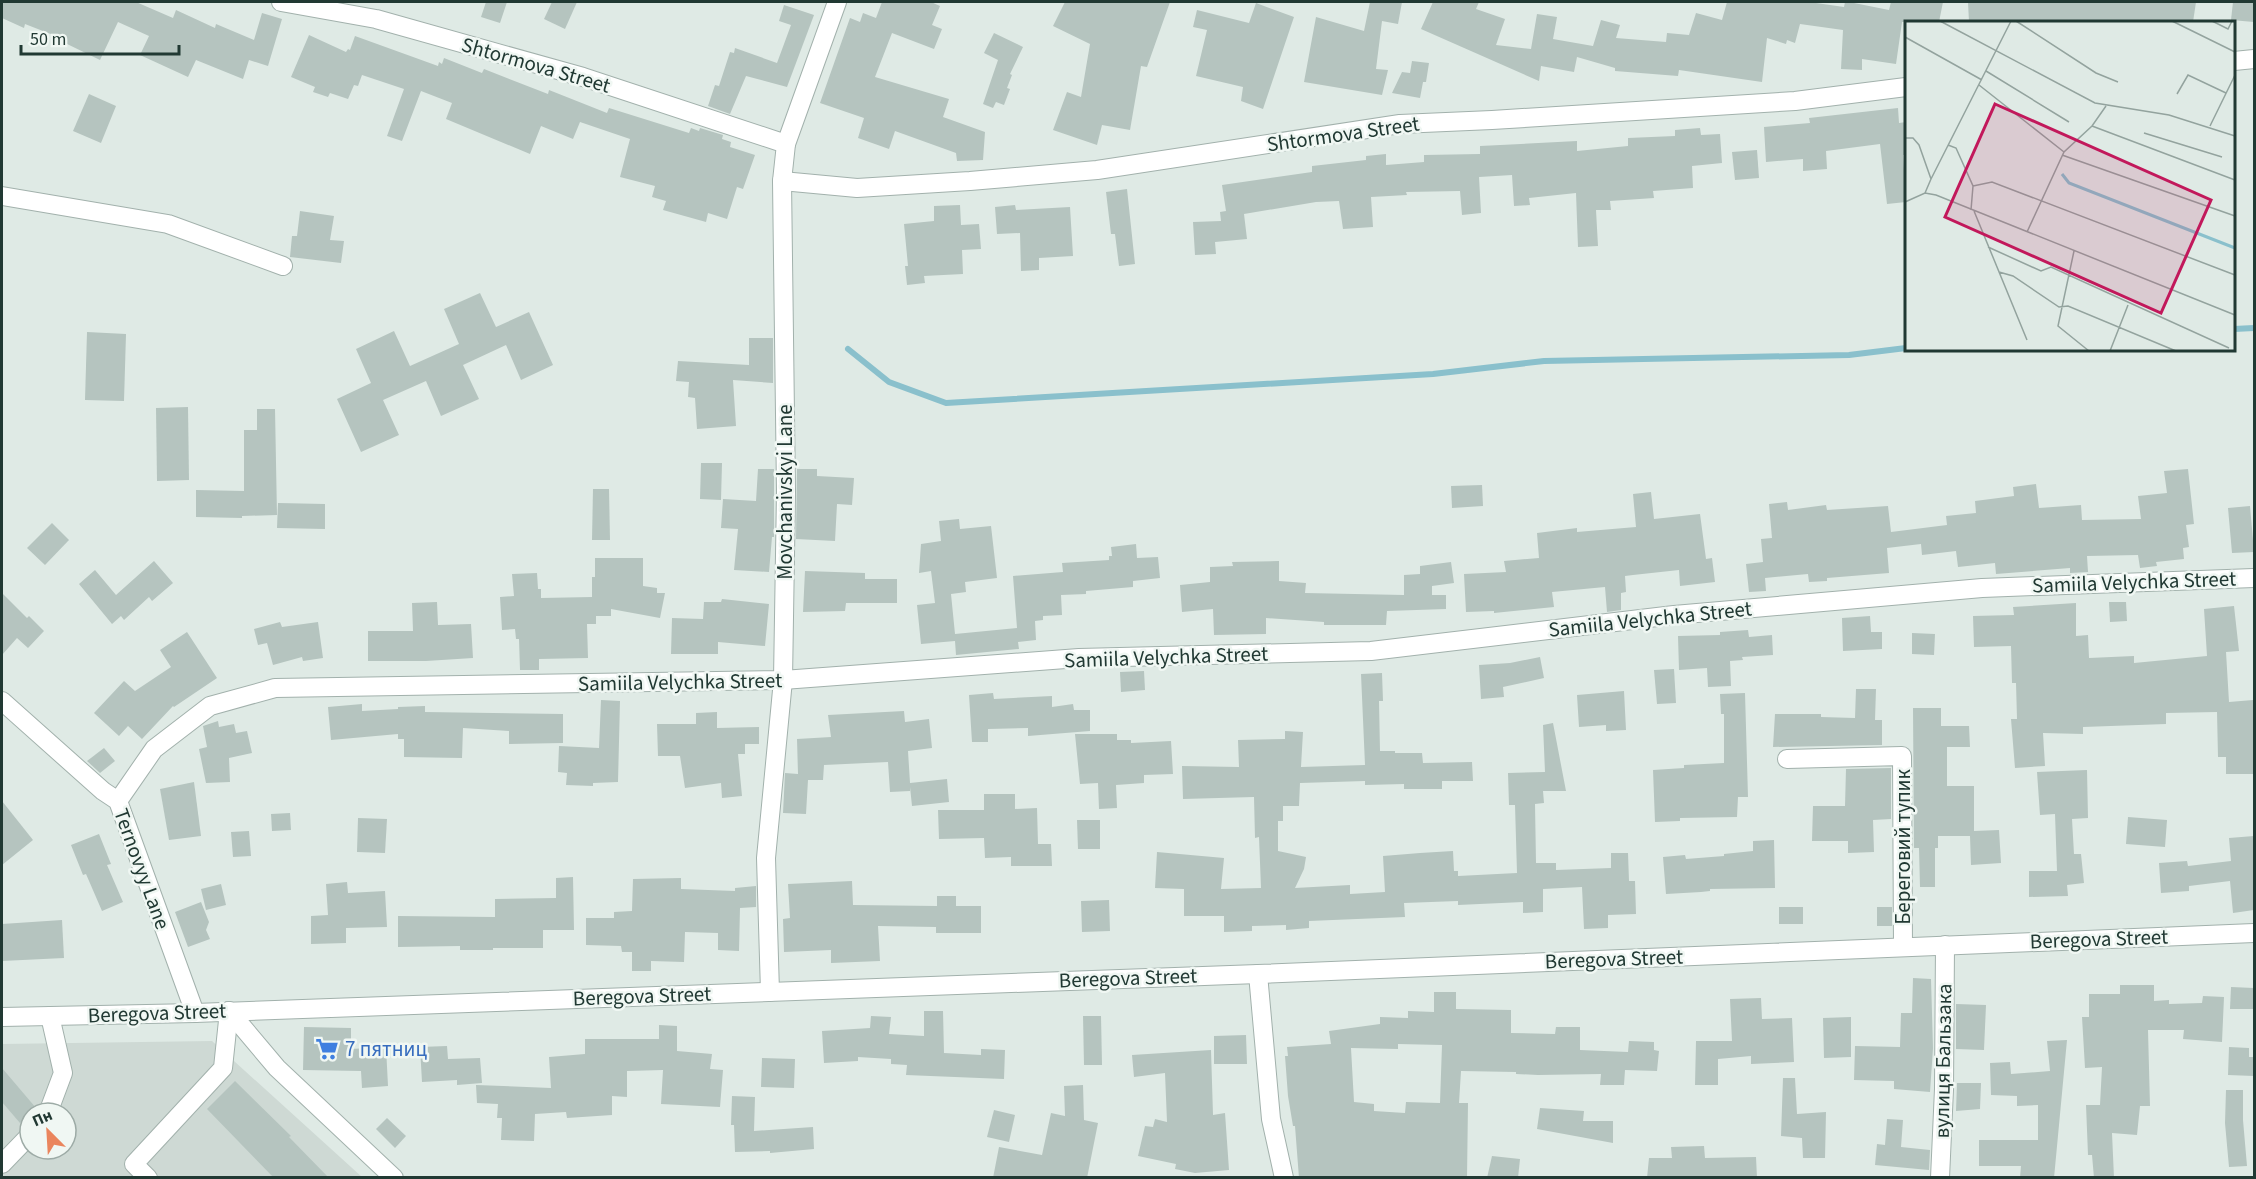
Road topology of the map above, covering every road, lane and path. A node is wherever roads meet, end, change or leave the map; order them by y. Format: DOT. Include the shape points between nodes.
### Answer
graph roads {
  1 [pos="281,2"];
  2 [pos="837,2"];
  3 [pos="2254,59"];
  4 [pos="2235,61"];
  5 [pos="1905,87"];
  6 [pos="786,144"];
  7 [pos="782,181"];
  8 [pos="2,196"];
  9 [pos="282,266"];
  10 [pos="2254,578"];
  11 [pos="783,680"];
  12 [pos="2,701"];
  13 [pos="1787,759"];
  14 [pos="118,801"];
  15 [pos="2254,933"];
  16 [pos="1945,945"];
  17 [pos="1904,946"];
  18 [pos="1258,974"];
  19 [pos="770,992"];
  20 [pos="229,1011"];
  21 [pos="195,1013"];
  22 [pos="50,1016"];
  23 [pos="2,1017"];
  24 [pos="52,1101"];
  25 [pos="18,1147"];
  26 [pos="2,1164"];
  27 [pos="148,1178"];
  28 [pos="393,1178"];
  29 [pos="1284,1178"];
  30 [pos="1940,1178"];
  1 -- 6 [label="street, Shtormova Street" via="376,19 583,77"];
  2 -- 6 [label="street, Movchanivskyi Lane"];
  3 -- 4 [label="street"];
  5 -- 7 [label="street, Shtormova Street" via="1795,101 1400,124 1097,170 970,181 857,188"];
  6 -- 7 [label="street, Movchanivskyi Lane"];
  7 -- 11 [label="street, Movchanivskyi Lane" via="786,492"];
  8 -- 9 [label="street" via="168,224"];
  10 -- 11 [label="street, Samiila Velychka Street" via="1982,588 1674,615 1371,651 1078,658"];
  11 -- 14 [label="street, Samiila Velychka Street" via="275,688 210,706 154,749"];
  11 -- 19 [label="street, Movchanivskyi Lane" via="766,858"];
  12 -- 14 [label="street, Ternovyy Lane"];
  13 -- 17 [label="street, Береговий тупик" via="1902,756"];
  14 -- 21 [label="street, Ternovyy Lane"];
  15 -- 16 [label="street, Beregova Street"];
  16 -- 17 [label="street, Beregova Street"];
  16 -- 30 [label="street, вулиця Бальзака"];
  17 -- 18 [label="street, Beregova Street"];
  18 -- 19 [label="street, Beregova Street"];
  18 -- 29 [label="street" via="1271,1119"];
  19 -- 20 [label="street, Beregova Street"];
  20 -- 21 [label="street, Beregova Street"];
  20 -- 27 [label="street" via="223,1068 134,1164"];
  20 -- 28 [label="street" via="277,1068"];
  21 -- 22 [label="street, Beregova Street"];
  22 -- 23 [label="street, Beregova Street"];
  22 -- 24 [label="street" via="63,1073"];
  25 -- 26 [label="street"];
}
